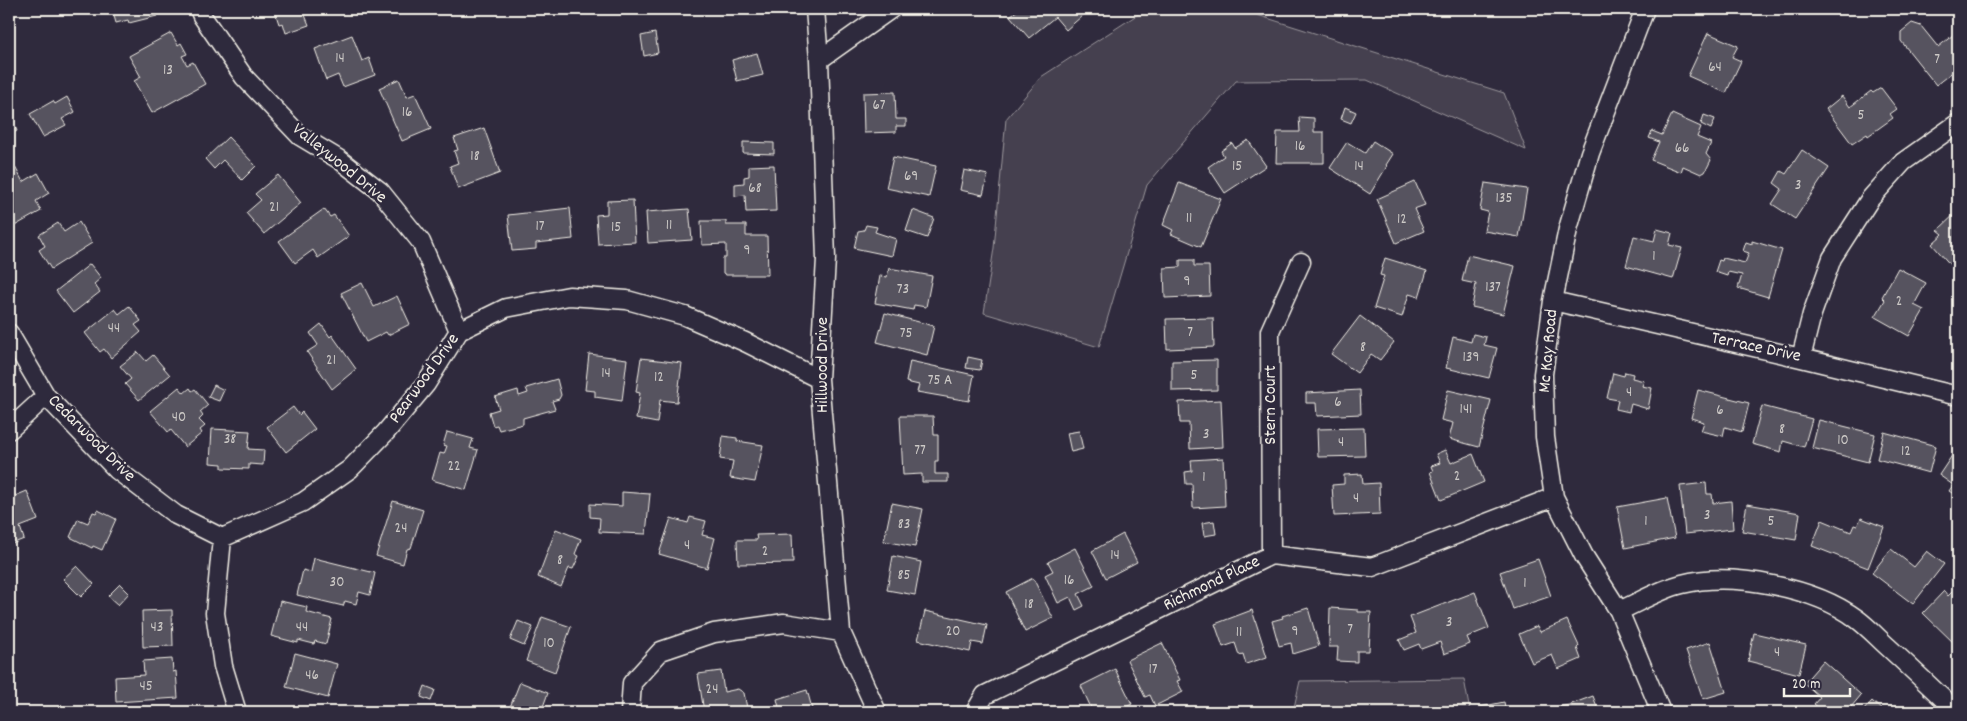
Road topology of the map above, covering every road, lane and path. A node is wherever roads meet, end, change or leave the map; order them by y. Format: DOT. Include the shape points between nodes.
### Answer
graph roads {
  1 [pos="200,9"];
  2 [pos="815,9"];
  3 [pos="891,9"];
  4 [pos="1645,9"];
  5 [pos="819,60"];
  6 [pos="1958,123"];
  7 [pos="1301,262"];
  8 [pos="1553,301"];
  9 [pos="459,331"];
  10 [pos="9,333"];
  11 [pos="1801,358"];
  12 [pos="819,379"];
  13 [pos="46,396"];
  14 [pos="1958,396"];
  15 [pos="9,430"];
  16 [pos="1554,497"];
  17 [pos="222,538"];
  18 [pos="1271,555"];
  19 [pos="1619,611"];
  20 [pos="841,632"];
  21 [pos="237,712"];
  22 [pos="630,712"];
  23 [pos="877,712"];
  24 [pos="975,712"];
  25 [pos="1661,712"];
  26 [pos="1957,712"];
  1 -- 9 [label="street, Valleywood Drive" via="244,77 300,136 340,160 380,191 421,242"];
  2 -- 5 [label="street, Hillwood Drive"];
  3 -- 5 [label="street"];
  4 -- 8 [label="street, Mc Kay Road" via="1590,153 1568,230"];
  5 -- 12 [label="street, Hillwood Drive" via="826,259"];
  6 -- 11 [label="street" via="1903,162 1870,199 1832,258 1812,314"];
  7 -- 18 [label="street, Stern Court" via="1270,331"];
  8 -- 11 [label="street, Terrace Drive"];
  8 -- 16 [label="street, Mc Kay Road" via="1543,374 1545,437"];
  9 -- 12 [label="street, Pearwood Drive" via="506,308 569,296 627,300 685,316"];
  9 -- 17 [label="street, Pearwood Drive" via="426,384 350,469 303,502"];
  10 -- 13 [label="street, Cedarwood Drive"];
  11 -- 14 [label="street, Terrace Drive"];
  12 -- 20 [label="street, Hillwood Drive"];
  13 -- 15 [label="street"];
  13 -- 17 [label="street, Cedarwood Drive" via="117,470 176,515"];
  16 -- 18 [label="street, Richmond Place" via="1372,567"];
  16 -- 19 [label="street, Mc Kay Road" via="1584,556"];
  17 -- 21 [label="street" via="215,613 223,666"];
  18 -- 24 [label="street, Richmond Place" via="985,695"];
  19 -- 25 [label="street, Mc Kay Road"];
  19 -- 26 [label="street" via="1681,584 1714,578 1755,582 1795,591 1827,602 1856,619"];
  20 -- 22 [label="street" via="784,623 714,633 661,651 632,683"];
  20 -- 23 [label="street, Hillwood Drive"];
}
